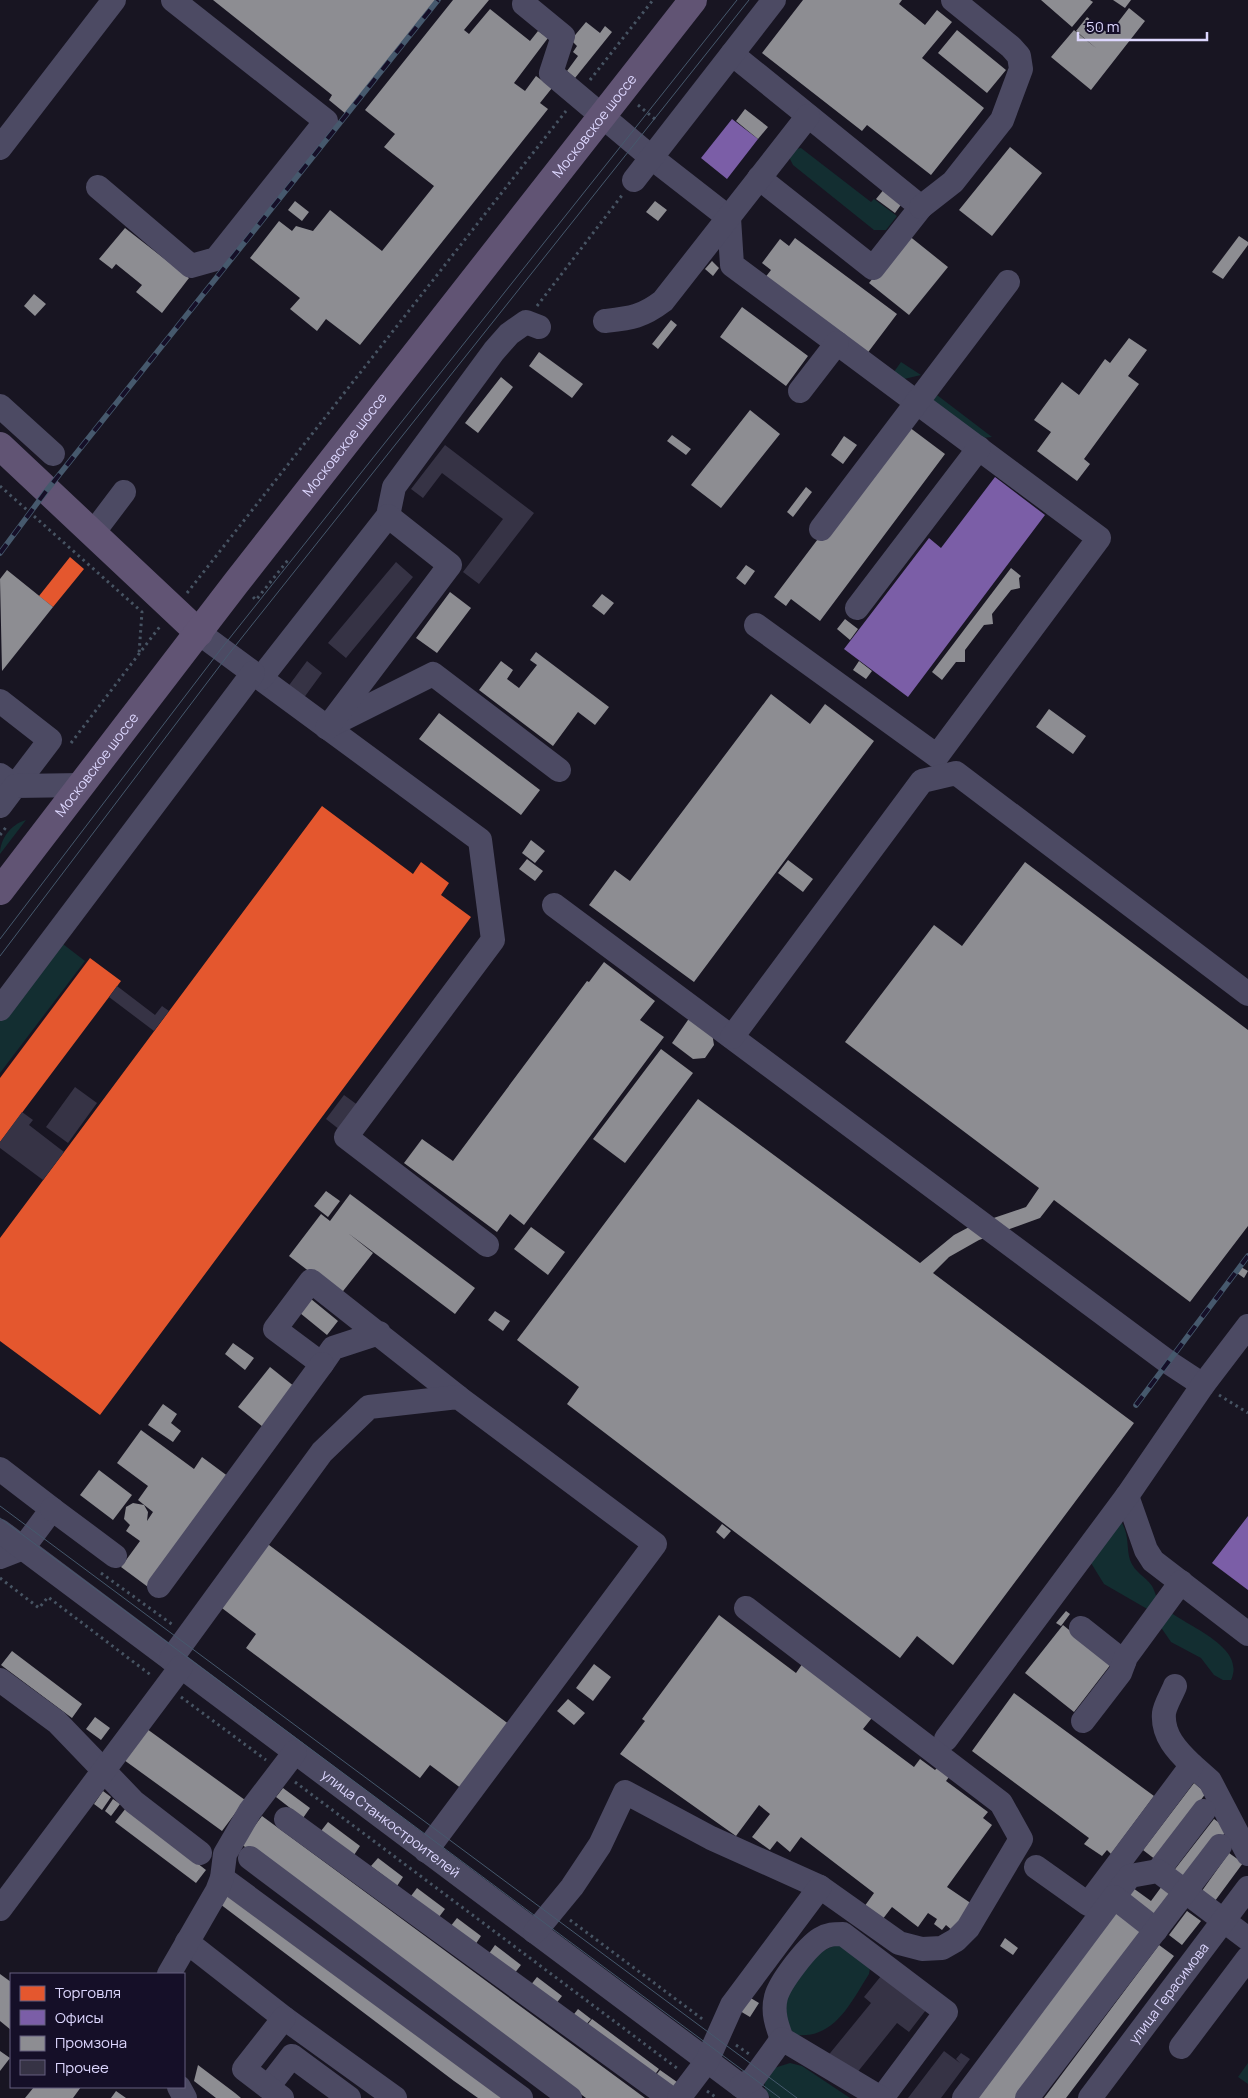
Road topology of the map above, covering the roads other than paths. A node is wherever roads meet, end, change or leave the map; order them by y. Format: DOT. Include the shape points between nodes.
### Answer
graph roads {
  1 [pos="114,0"];
  2 [pos="173,0"];
  3 [pos="693,0"];
  4 [pos="774,0"];
  5 [pos="953,0"];
  6 [pos="524,4"];
  7 [pos="732,54"];
  8 [pos="602,115"];
  9 [pos="808,116"];
  10 [pos="0,148"];
  11 [pos="652,158"];
  12 [pos="760,178"];
  13 [pos="634,180"];
  14 [pos="98,186"];
  15 [pos="921,207"];
  16 [pos="729,218"];
  17 [pos="1008,282"];
  18 [pos="539,316"];
  19 [pos="604,321"];
  20 [pos="837,343"];
  21 [pos="800,391"];
  22 [pos="917,402"];
  23 [pos="0,406"];
  24 [pos="0,446"];
  25 [pos="979,448"];
  26 [pos="53,454"];
  27 [pos="124,492"];
  28 [pos="388,516"];
  29 [pos="821,529"];
  30 [pos="92,533"];
  31 [pos="857,608"];
  32 [pos="756,625"];
  33 [pos="199,633"];
  34 [pos="257,676"];
  35 [pos="0,701"];
  36 [pos="328,728"];
  37 [pos="559,770"];
  38 [pos="8,780"];
  39 [pos="83,785"];
  40 [pos="5,814"];
  41 [pos="0,891"];
  42 [pos="554,905"];
  43 [pos="1248,994"];
  44 [pos="0,1008"];
  45 [pos="732,1037"];
  46 [pos="487,1245"];
  47 [pos="1248,1326"];
  48 [pos="379,1333"];
  49 [pos="322,1364"];
  50 [pos="1203,1385"];
  51 [pos="458,1397"];
  52 [pos="0,1470"];
  53 [pos="1127,1496"];
  54 [pos="52,1509"];
  55 [pos="0,1531"];
  56 [pos="23,1548"];
  57 [pos="115,1556"];
  58 [pos="0,1558"];
  59 [pos="1181,1582"];
  60 [pos="159,1586"];
  61 [pos="746,1608"];
  62 [pos="1081,1628"];
  63 [pos="1248,1634"];
  64 [pos="1124,1662"];
  65 [pos="176,1663"];
  66 [pos="0,1680"];
  67 [pos="1175,1686"];
  68 [pos="1083,1721"];
  69 [pos="946,1739"];
  70 [pos="295,1752"];
  71 [pos="1192,1765"];
  72 [pos="104,1770"];
  73 [pos="1204,1811"];
  74 [pos="286,1819"];
  75 [pos="1220,1846"];
  76 [pos="426,1850"];
  77 [pos="200,1853"];
  78 [pos="1248,1854"];
  79 [pos="1036,1867"];
  80 [pos="1158,1871"];
  81 [pos="222,1878"];
  82 [pos="820,1888"];
  83 [pos="1248,1888"];
  84 [pos="1185,1892"];
  85 [pos="242,1893"];
  86 [pos="1114,1897"];
  87 [pos="0,1909"];
  88 [pos="1223,1921"];
  89 [pos="1156,1930"];
  90 [pos="534,1932"];
  91 [pos="1248,1939"];
  92 [pos="187,1942"];
  93 [pos="1248,1958"];
  94 [pos="169,1973"];
  95 [pos="284,2018"];
  96 [pos="782,2039"];
  97 [pos="1181,2047"];
  98 [pos="707,2061"];
  99 [pos="686,2089"];
  100 [pos="749,2092"];
  101 [pos="275,2093"];
  102 [pos="349,2098"];
  103 [pos="394,2098"];
  104 [pos="521,2098"];
  105 [pos="570,2098"];
  106 [pos="670,2098"];
  107 [pos="881,2098"];
  108 [pos="964,2098"];
  109 [pos="1027,2098"];
  110 [pos="1090,2098"];
  1 -- 10 [label="street"];
  2 -- 14 [label="street" via="326,121 216,259 192,266"];
  3 -- 8 [label="main road, Московское шоссе"];
  4 -- 7 [label="street"];
  5 -- 15 [label="street" via="1011,47 1019,56 1021,70 1002,120 953,182"];
  6 -- 8 [label="street" via="563,36 551,73"];
  7 -- 9 [label="street"];
  7 -- 11 [label="street"];
  8 -- 11 [label="street"];
  8 -- 33 [label="main road, Московское шоссе"];
  9 -- 12 [label="street"];
  9 -- 15 [label="street"];
  11 -- 13 [label="street"];
  11 -- 16 [label="street"];
  12 -- 15 [label="street" via="873,268"];
  12 -- 16 [label="street"];
  16 -- 19 [label="street" via="663,300 646,314"];
  16 -- 20 [label="street" via="732,265"];
  17 -- 22 [label="street"];
  18 -- 28 [label="street" via="509,334 494,351 394,487"];
  20 -- 21 [label="street"];
  20 -- 22 [label="street"];
  22 -- 25 [label="street"];
  22 -- 29 [label="street"];
  23 -- 26 [label="street"];
  24 -- 30 [label="main road"];
  25 -- 31 [label="street"];
  25 -- 32 [label="street" via="1099,538 937,756"];
  27 -- 30 [label="street"];
  28 -- 34 [label="street"];
  28 -- 36 [label="street" via="450,566"];
  30 -- 33 [label="main road"];
  33 -- 34 [label="street"];
  33 -- 39 [label="main road, Московское шоссе"];
  34 -- 36 [label="street"];
  34 -- 44 [label="street"];
  35 -- 38 [label="street" via="50,740"];
  36 -- 37 [label="street" via="433,674"];
  36 -- 46 [label="street" via="480,840 493,940 346,1137"];
  38 -- 39 [label="street"];
  38 -- 40 [label="street"];
  39 -- 41 [label="main road, Московское шоссе"];
  42 -- 45 [label="street"];
  43 -- 45 [label="street" via="956,773 922,781"];
  45 -- 50 [label="street"];
  47 -- 50 [label="street"];
  48 -- 49 [label="street" via="333,1348"];
  48 -- 49 [label="street" via="311,1281 275,1329"];
  48 -- 51 [label="street"];
  49 -- 60 [label="street"];
  50 -- 53 [label="street"];
  51 -- 65 [label="street" via="369,1407 322,1452"];
  51 -- 76 [label="street" via="656,1544"];
  52 -- 54 [label="street"];
  53 -- 59 [label="street" via="1146,1550 1154,1561"];
  53 -- 69 [label="street"];
  54 -- 56 [label="street"];
  54 -- 57 [label="street"];
  55 -- 56 [label="street, улица Станкостроителей"];
  56 -- 58 [label="street"];
  56 -- 65 [label="street, улица Станкостроителей"];
  59 -- 63 [label="street"];
  59 -- 64 [label="street"];
  61 -- 82 [label="street" via="1001,1803 1021,1838 968,1928 942,1948 922,1949 899,1943"];
  62 -- 64 [label="street"];
  64 -- 68 [label="street"];
  65 -- 70 [label="street, улица Станкостроителей"];
  65 -- 72 [label="street" via="166,1687"];
  66 -- 72 [label="street" via="56,1722"];
  67 -- 71 [label="street" via="1164,1712 1167,1732 1175,1749"];
  70 -- 76 [label="street, улица Станкостроителей"];
  70 -- 81 [label="street" via="250,1811 225,1854"];
  71 -- 78 [label="street" via="1210,1781"];
  71 -- 79 [label="street" via="1088,1904"];
  72 -- 77 [label="street" via="134,1802"];
  72 -- 87 [label="street"];
  73 -- 80 [label="street"];
  74 -- 106 [label="street"];
  75 -- 84 [label="street"];
  76 -- 90 [label="street, улица Станкостроителей"];
  80 -- 84 [label="street"];
  80 -- 86 [label="street" via="1130,1876"];
  81 -- 85 [label="street"];
  81 -- 92 [label="street"];
  82 -- 90 [label="street" via="711,1838 625,1792 600,1845"];
  82 -- 98 [label="street" via="732,2005"];
  83 -- 88 [label="street, улица Герасимова"];
  84 -- 88 [label="street"];
  84 -- 89 [label="street"];
  85 -- 104 [label="street"];
  85 -- 105 [label="street" via="256,1863"];
  86 -- 89 [label="street"];
  86 -- 108 [label="street"];
  88 -- 91 [label="street"];
  88 -- 110 [label="street, улица Герасимова"];
  89 -- 109 [label="street"];
  90 -- 98 [label="street, улица Станкостроителей"];
  92 -- 94 [label="street"];
  92 -- 95 [label="street"];
  93 -- 97 [label="street"];
  95 -- 101 [label="street" via="244,2069"];
  95 -- 103 [label="street"];
  96 -- 100 [label="street" via="752,2078"];
  96 -- 107 [label="street"];
  96 -- 107 [label="street" via="774,2007 780,1986 810,1947 831,1934 843,1934 946,2012"];
  98 -- 99 [label="street"];
  98 -- 100 [label="street, улица Станкостроителей"];
  101 -- 102 [label="street" via="292,2056"];
}
